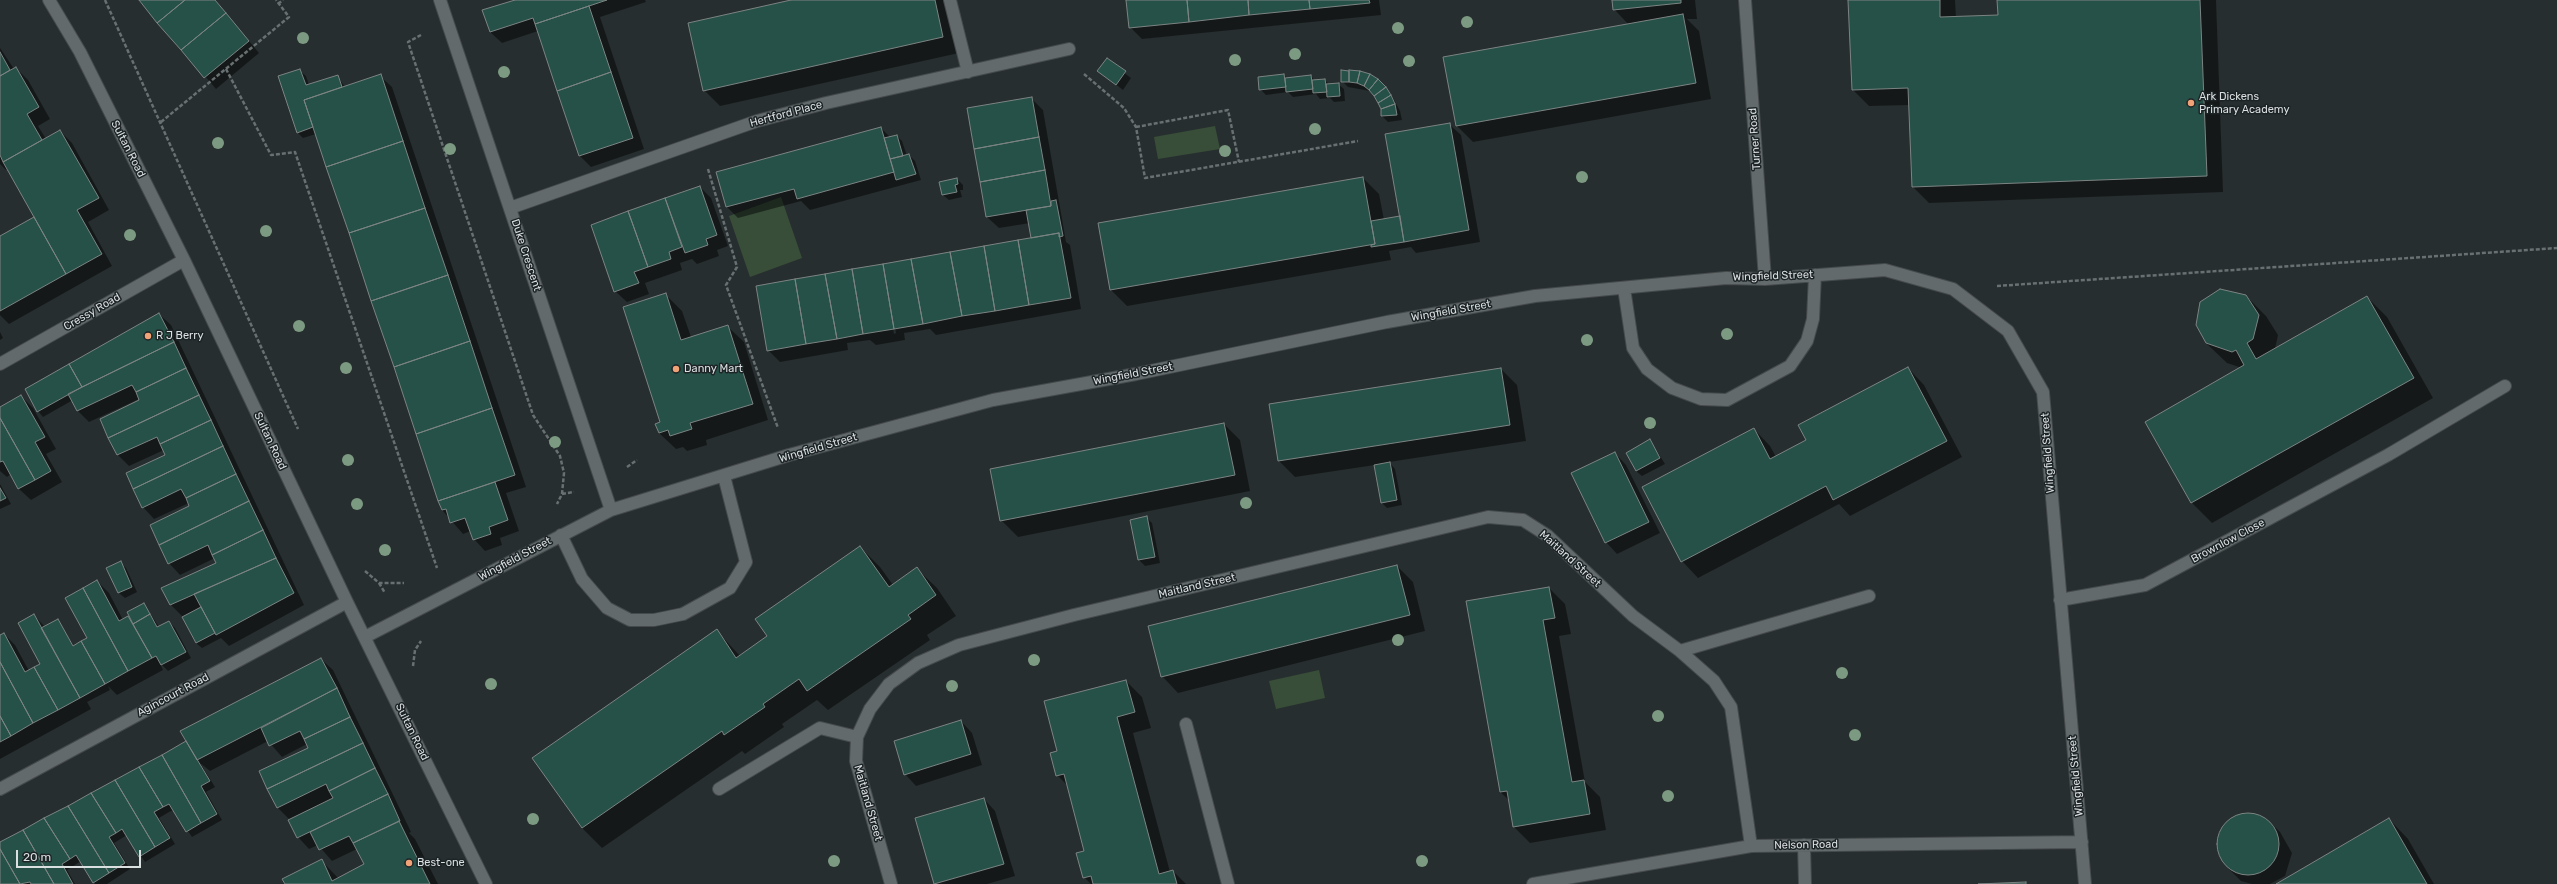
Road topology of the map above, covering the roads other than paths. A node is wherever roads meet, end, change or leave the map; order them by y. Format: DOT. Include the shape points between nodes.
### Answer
graph roads {
  1 [pos="49,0"];
  2 [pos="440,0"];
  3 [pos="950,0"];
  4 [pos="1745,0"];
  5 [pos="1069,49"];
  6 [pos="968,72"];
  7 [pos="510,208"];
  8 [pos="184,260"];
  9 [pos="1815,275"];
  10 [pos="1765,279"];
  11 [pos="1624,288"];
  12 [pos="0,364"];
  13 [pos="2505,386"];
  14 [pos="724,476"];
  15 [pos="611,510"];
  16 [pos="561,535"];
  17 [pos="1869,596"];
  18 [pos="2060,600"];
  19 [pos="347,602"];
  20 [pos="365,637"];
  21 [pos="1680,651"];
  22 [pos="1186,724"];
  23 [pos="858,737"];
  24 [pos="0,789"];
  25 [pos="719,789"];
  26 [pos="2082,842"];
  27 [pos="1804,845"];
  28 [pos="1751,846"];
  29 [pos="486,884"];
  30 [pos="890,884"];
  31 [pos="1228,884"];
  32 [pos="1533,884"];
  33 [pos="1805,884"];
  34 [pos="2085,884"];
  1 -- 8 [label="street, Sultan Road" via="80,52"];
  2 -- 7 [label="street, Duke Crescent"];
  3 -- 6 [label="street"];
  4 -- 10 [label="street, Turner Road"];
  5 -- 6 [label="street, Hertford Place"];
  6 -- 7 [label="street, Hertford Place" via="757,121"];
  7 -- 15 [label="street, Duke Crescent"];
  8 -- 12 [label="street, Cressy Road"];
  8 -- 19 [label="street, Sultan Road"];
  9 -- 10 [label="street, Wingfield Street"];
  9 -- 11 [label="street" via="1813,319 1807,341 1790,366 1727,400 1701,400 1693,397 1672,388 1647,369 1633,348"];
  9 -- 18 [label="street, Wingfield Street" via="1885,270 1953,288 2008,331 2043,392"];
  10 -- 11 [label="street, Wingfield Street" via="1726,278"];
  11 -- 14 [label="street, Wingfield Street" via="1535,296 993,400 789,455"];
  13 -- 18 [label="street, Brownlow Close" via="2388,455 2146,585"];
  14 -- 15 [label="street, Wingfield Street"];
  14 -- 16 [label="street" via="746,562 730,588 683,614 654,620 630,620 606,608 582,579"];
  15 -- 16 [label="street, Wingfield Street"];
  16 -- 20 [label="street, Wingfield Street"];
  17 -- 21 [label="street"];
  18 -- 26 [label="street, Wingfield Street"];
  19 -- 20 [label="street, Sultan Road"];
  19 -- 24 [label="street, Agincourt Road"];
  20 -- 29 [label="street, Sultan Road"];
  21 -- 23 [label="street, Maitland Street" via="1633,616 1548,536 1523,520 1488,517 1089,611 958,645 918,663 889,684 870,709"];
  21 -- 28 [label="street, Maitland Street" via="1714,681 1731,707"];
  22 -- 31 [label="street"];
  23 -- 25 [label="street" via="820,728"];
  23 -- 30 [label="street, Maitland Street" via="856,761"];
  26 -- 27 [label="street, Nelson Road"];
  26 -- 34 [label="street, Wingfield Street"];
  27 -- 28 [label="street, Nelson Road"];
  27 -- 33 [label="street"];
  28 -- 32 [label="street, Nelson Road"];
}
